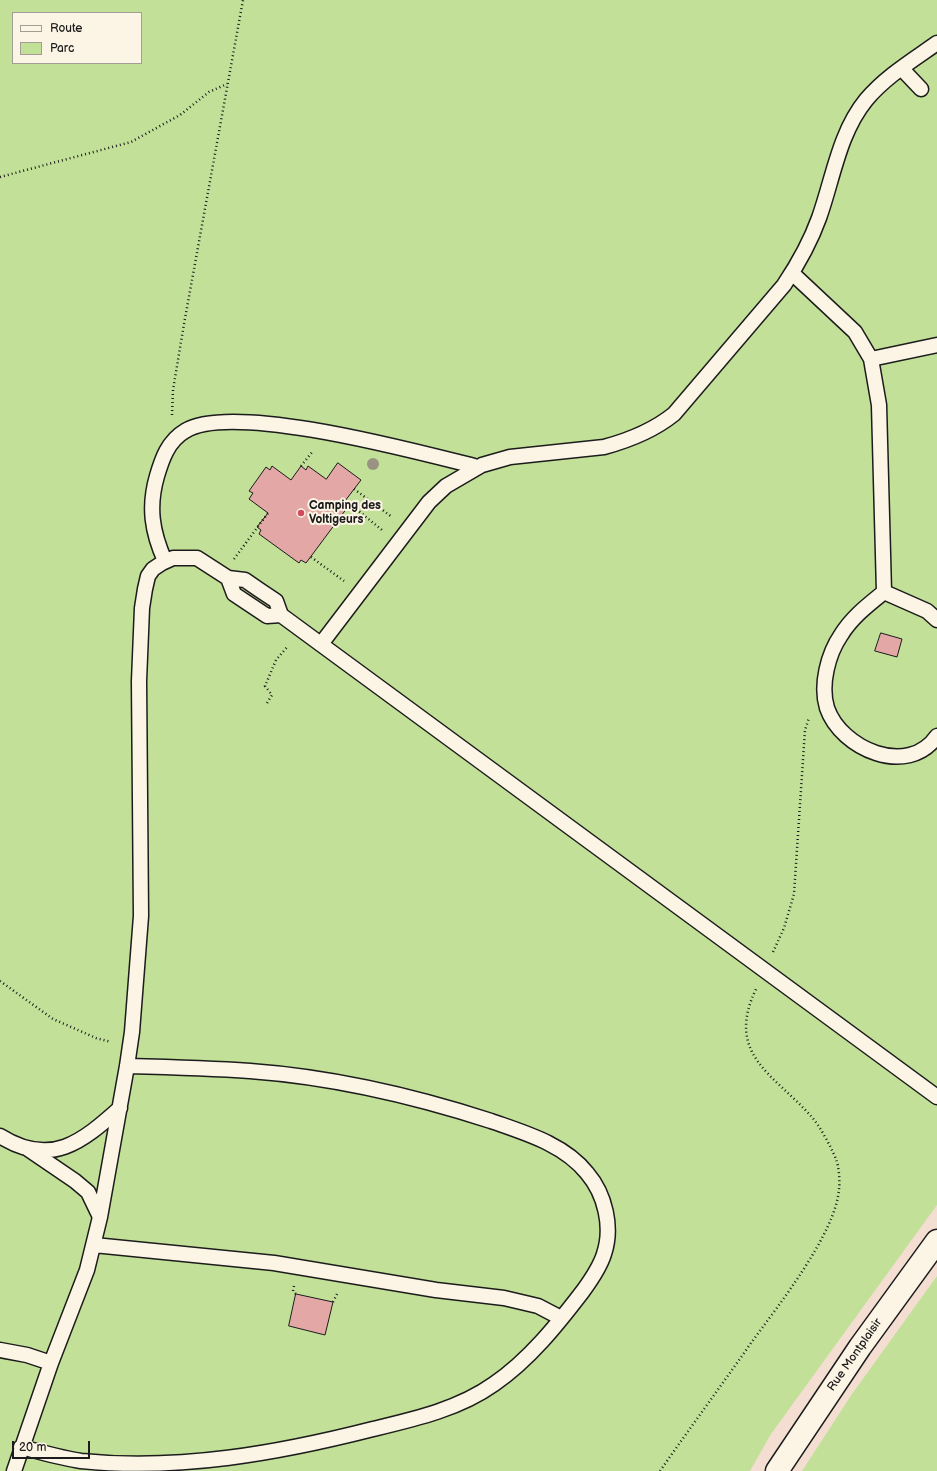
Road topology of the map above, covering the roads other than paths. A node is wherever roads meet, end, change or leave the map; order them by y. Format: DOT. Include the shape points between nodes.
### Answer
graph roads {
  1 [pos="937,43"];
  2 [pos="902,68"];
  3 [pos="921,89"];
  4 [pos="792,273"];
  5 [pos="937,345"];
  6 [pos="871,359"];
  7 [pos="478,468"];
  8 [pos="166,561"];
  9 [pos="884,592"];
  10 [pos="937,620"];
  11 [pos="321,644"];
  12 [pos="937,736"];
  13 [pos="127,1066"];
  14 [pos="937,1097"];
  15 [pos="120,1108"];
  16 [pos="0,1136"];
  17 [pos="28,1149"];
  18 [pos="100,1217"];
  19 [pos="937,1241"];
  20 [pos="94,1245"];
  21 [pos="561,1318"];
  22 [pos="0,1350"];
  23 [pos="51,1363"];
  24 [pos="21,1447"];
  25 [pos="14,1471"];
  26 [pos="777,1471"];
  1 -- 2 [label="lane"];
  2 -- 3 [label="lane"];
  2 -- 4 [label="lane" via="866,99 847,130 819,218 808,246"];
  4 -- 6 [label="lane" via="855,332"];
  4 -- 7 [label="lane" via="693,393 661,424 642,434 604,447 510,457"];
  5 -- 6 [label="lane"];
  6 -- 9 [label="lane" via="879,405"];
  7 -- 8 [label="lane" via="376,442 308,430 233,421 196,426 175,439 165,454 154,487 154,532"];
  7 -- 11 [label="lane" via="446,486 429,502"];
  8 -- 11 [label="lane" via="173,558 197,558 228,578 245,580 276,601 281,615"];
  8 -- 13 [label="lane" via="153,569 148,576 142,608 139,681 141,916"];
  9 -- 10 [label="lane" via="927,611"];
  9 -- 12 [label="lane" via="861,610 841,635 829,657 825,680 827,708 839,730 869,752 905,757 921,752"];
  11 -- 14 [label="lane"];
  13 -- 15 [label="lane"];
  13 -- 21 [label="lane" via="253,1071 313,1078 464,1112 538,1139 562,1151 578,1162 600,1194 608,1224 608,1241 604,1257 592,1278"];
  15 -- 17 [label="lane" via="79,1142 63,1148"];
  15 -- 18 [label="lane"];
  16 -- 17 [label="lane"];
  17 -- 18 [label="lane" via="88,1192"];
  18 -- 20 [label="lane"];
  19 -- 26 [label="street, Rue Montplaisir" via="855,1353"];
  20 -- 21 [label="lane" via="274,1262 436,1290 504,1298 538,1306"];
  20 -- 23 [label="lane"];
  21 -- 24 [label="lane" via="536,1348 508,1373 465,1401 388,1425 296,1448 196,1461 136,1463 82,1461"];
  22 -- 23 [label="lane"];
  23 -- 24 [label="lane"];
  24 -- 25 [label="lane"];
}
